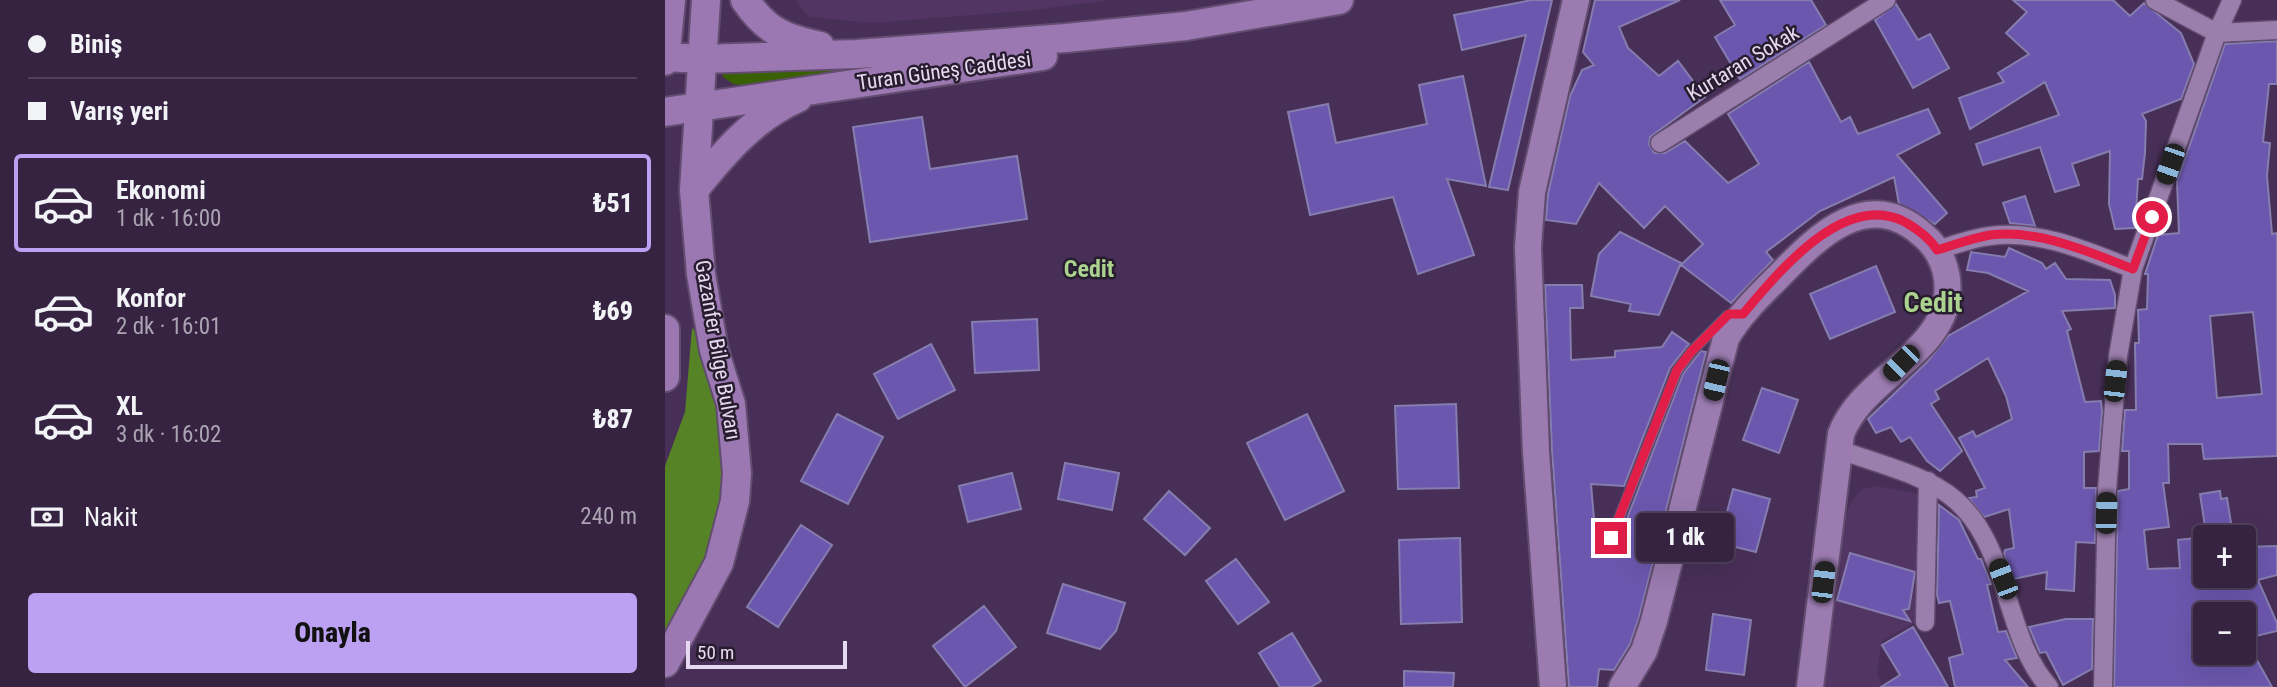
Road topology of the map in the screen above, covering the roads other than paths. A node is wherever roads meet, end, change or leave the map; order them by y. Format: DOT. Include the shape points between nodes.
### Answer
graph roads {
  1 [pos="671,0"];
  2 [pos="706,0"];
  3 [pos="745,0"];
  4 [pos="1339,0"];
  5 [pos="1576,0"];
  6 [pos="1887,0"];
  7 [pos="2155,0"];
  8 [pos="2232,0"];
  9 [pos="1186,26"];
  10 [pos="2277,30"];
  11 [pos="2217,33"];
  12 [pos="857,54"];
  13 [pos="665,59"];
  14 [pos="703,59"];
  15 [pos="817,89"];
  16 [pos="700,105"];
  17 [pos="665,112"];
  18 [pos="1660,143"];
  19 [pos="694,190"];
  20 [pos="1937,250"];
  21 [pos="2133,269"];
  22 [pos="1743,314"];
  23 [pos="665,329"];
  24 [pos="665,377"];
  25 [pos="1839,450"];
  26 [pos="1928,481"];
  27 [pos="1611,538"];
  28 [pos="1925,622"];
  29 [pos="665,663"];
  30 [pos="1553,687"];
  31 [pos="1622,687"];
  32 [pos="1809,687"];
  33 [pos="2049,687"];
  34 [pos="2103,687"];
  1 -- 13 [label="main road"];
  2 -- 14 [label="main road"];
  3 -- 12 [label="main road" via="760,21 782,36"];
  4 -- 9 [label="main road, Turan Güneş Caddesi"];
  5 -- 30 [label="main road" via="1532,192 1528,247"];
  6 -- 18 [label="street, Kurtaran Sokak"];
  7 -- 11 [label="street"];
  8 -- 11 [label="street"];
  9 -- 12 [label="main road, Turan Güneş Caddesi"];
  9 -- 15 [label="main road, Turan Güneş Caddesi" via="1066,53"];
  10 -- 11 [label="street"];
  11 -- 21 [label="street"];
  12 -- 14 [label="main road, Turan Güneş Caddesi"];
  13 -- 14 [label="main road, Turan Güneş Caddesi"];
  14 -- 16 [label="main road, Gazanfer Bilge Bulvarı"];
  15 -- 16 [label="main road, Turan Güneş Caddesi"];
  15 -- 19 [label="main road" via="781,105 750,128"];
  16 -- 17 [label="main road, Turan Güneş Caddesi"];
  16 -- 19 [label="main road, Gazanfer Bilge Bulvarı"];
  19 -- 29 [label="main road, Gazanfer Bilge Bulvarı" via="701,274 714,350 731,404 737,473 735,501 719,563"];
  20 -- 21 [label="street" via="1993,235 2021,236 2079,248"];
  20 -- 22 [label="main road" via="1901,220 1853,218 1815,239"];
  20 -- 25 [label="main road" via="1947,273 1944,313 1935,330 1852,411"];
  21 -- 34 [label="street" via="2110,430"];
  22 -- 27 [label="lane" via="1729,314 1677,370"];
  22 -- 31 [label="main road" via="1726,338 1644,651"];
  23 -- 24 [label="main road"];
  25 -- 26 [label="street"];
  25 -- 32 [label="main road"];
  26 -- 28 [label="street"];
  26 -- 33 [label="street" via="1962,503 1981,529 2027,654"];
}
